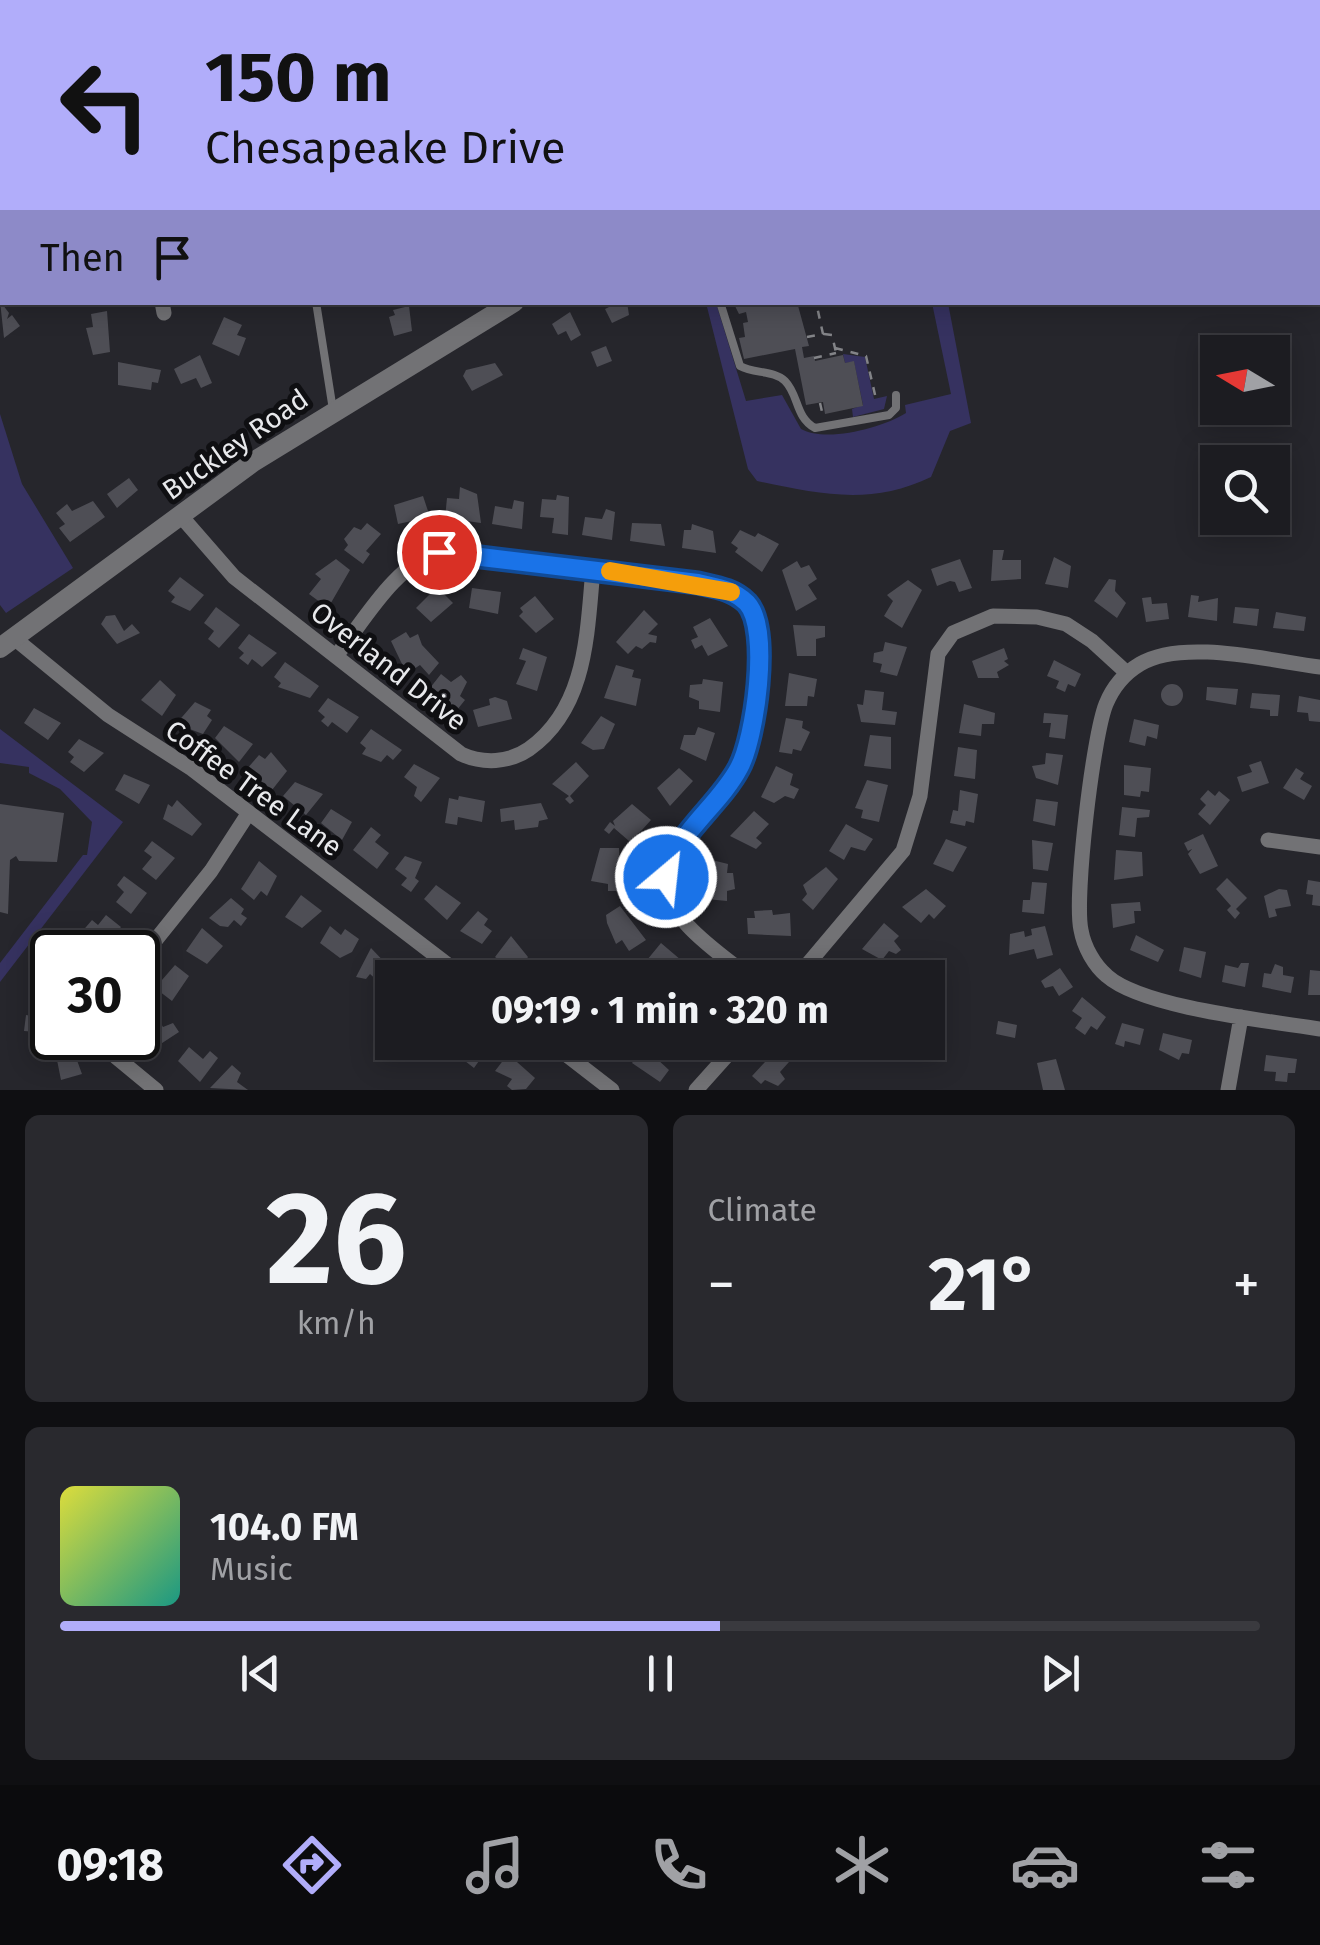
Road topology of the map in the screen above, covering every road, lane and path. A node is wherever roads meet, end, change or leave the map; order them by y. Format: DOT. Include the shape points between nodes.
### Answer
graph roads {
  1 [pos="316,305"];
  2 [pos="509,305"];
  3 [pos="721,305"];
  4 [pos="817,305"];
  5 [pos="823,334"];
  6 [pos="808,337"];
  7 [pos="836,353"];
  8 [pos="814,358"];
  9 [pos="896,395"];
  10 [pos="876,399"];
  11 [pos="333,410"];
  12 [pos="180,515"];
  13 [pos="593,569"];
  14 [pos="7,643"];
  15 [pos="336,656"];
  16 [pos="1320,667"];
  17 [pos="1127,673"];
  18 [pos="248,814"];
  19 [pos="1268,840"];
  20 [pos="1320,847"];
  21 [pos="160,934"];
  22 [pos="442,960"];
  23 [pos="730,960"];
  24 [pos="811,960"];
  25 [pos="1241,1018"];
  26 [pos="1320,1029"];
  27 [pos="120,1060"];
  28 [pos="573,1060"];
  29 [pos="723,1060"];
  30 [pos="156,1090"];
  31 [pos="612,1090"];
  32 [pos="696,1090"];
  33 [pos="1228,1090"];
  1 -- 11 [label="lane"];
  2 -- 11 [label="street, Buckley Road"];
  3 -- 9 [label="lane" via="740,366 776,374 788,384 798,411 814,428 889,415"];
  4 -- 5 [label="path"];
  5 -- 6 [label="path"];
  5 -- 7 [label="path" via="832,335"];
  7 -- 8 [label="path"];
  7 -- 10 [label="path" via="866,356"];
  11 -- 12 [label="street, Buckley Road"];
  12 -- 14 [label="street, Buckley Road"];
  12 -- 15 [label="street, Overland Drive" via="234,577"];
  13 -- 15 [label="street" via="469,552 423,556"];
  13 -- 15 [label="street, Overland Drive" via="582,666 570,701 552,727 516,757 494,762 461,754"];
  13 -- 23 [label="street" via="729,590 754,614 760,634 748,742 725,791 682,842 666,883 682,917"];
  14 -- 18 [label="street, Coffee Tree Lane"];
  16 -- 17 [label="street" via="1183,651"];
  17 -- 24 [label="street" via="1066,624 1012,614 973,621 943,643 920,796 904,851"];
  17 -- 25 [label="street" via="1106,704 1098,736 1078,909 1081,934 1090,957 1123,986"];
  18 -- 21 [label="street"];
  18 -- 22 [label="street, Coffee Tree Lane"];
  19 -- 20 [label="street"];
  25 -- 26 [label="street"];
  25 -- 33 [label="street"];
  27 -- 30 [label="street"];
  28 -- 31 [label="street"];
  29 -- 32 [label="street"];
}
